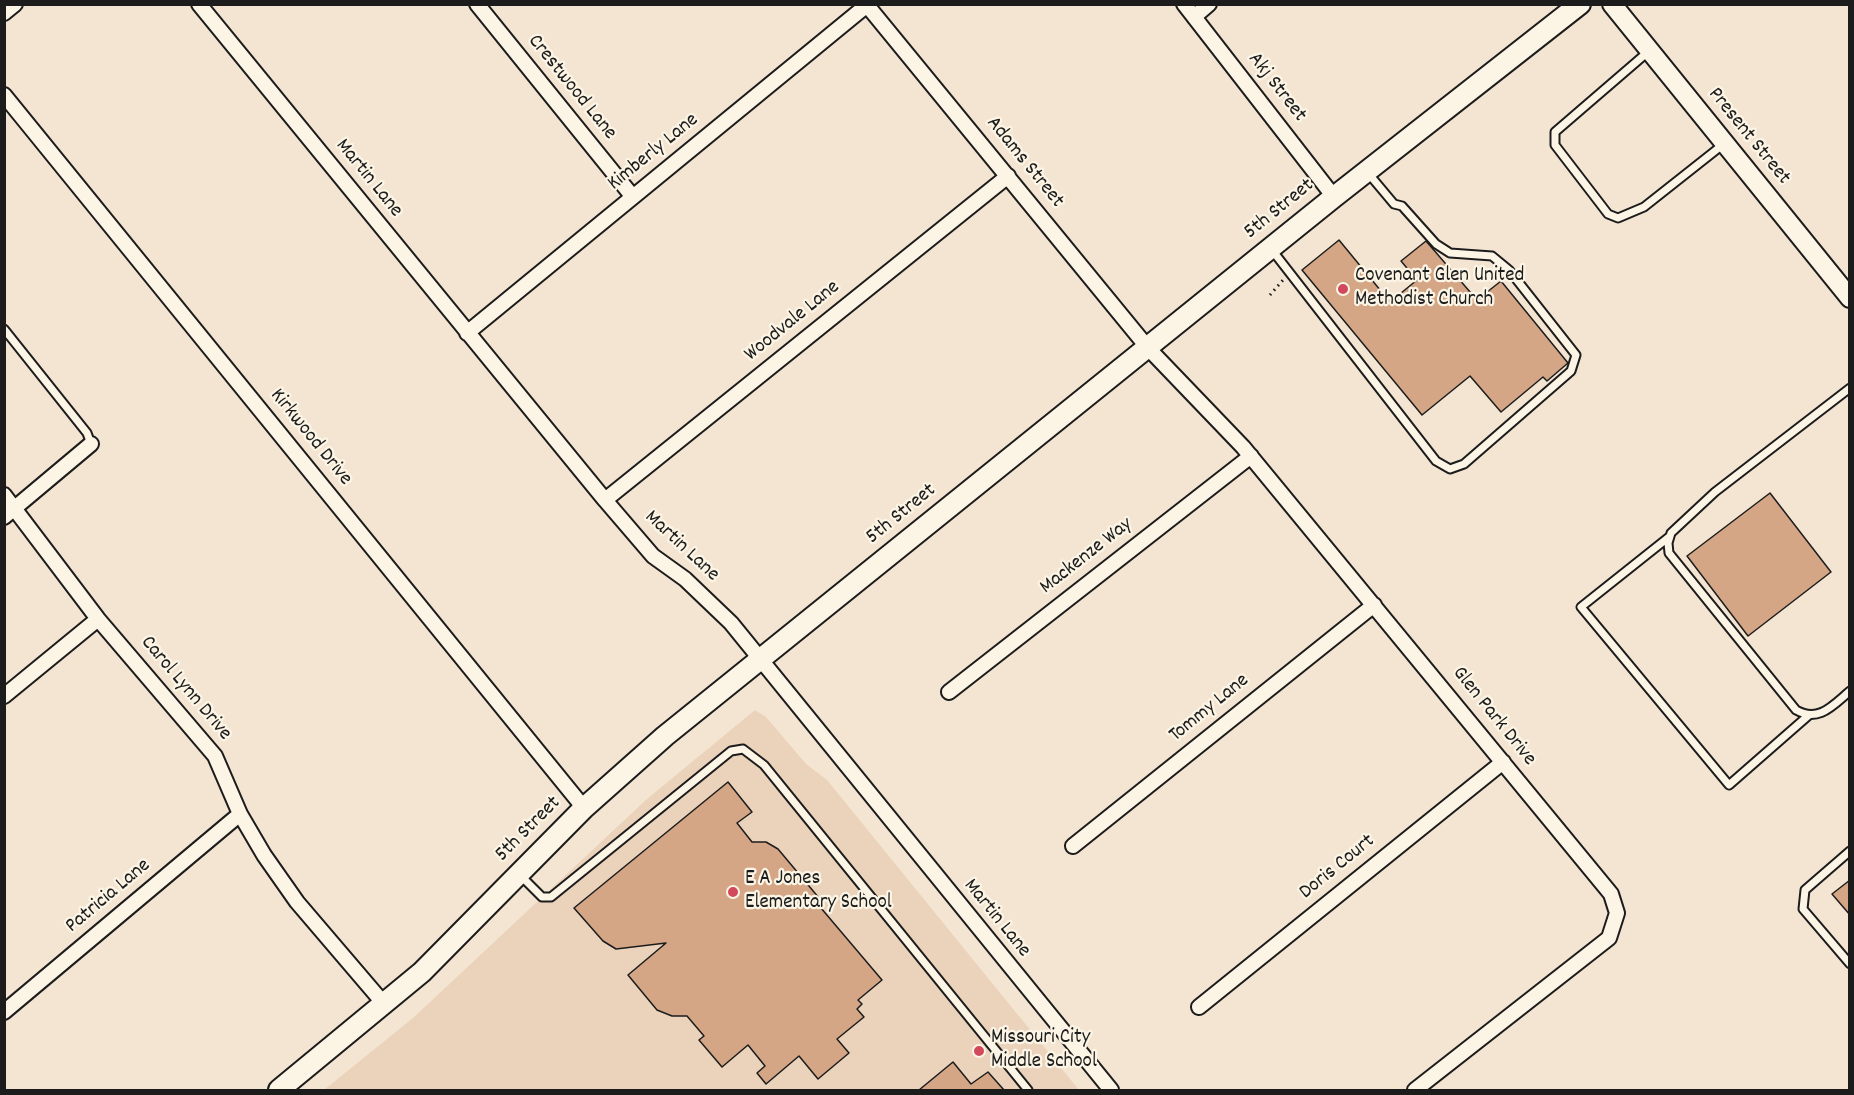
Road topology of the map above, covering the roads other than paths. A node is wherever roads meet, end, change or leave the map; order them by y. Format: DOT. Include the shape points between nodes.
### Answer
graph roads {
  1 [pos="15,4"];
  2 [pos="199,4"];
  3 [pos="477,4"];
  4 [pos="1184,4"];
  5 [pos="1209,4"];
  6 [pos="1580,4"];
  7 [pos="1612,4"];
  8 [pos="867,5"];
  9 [pos="4,13"];
  10 [pos="1194,17"];
  11 [pos="1649,51"];
  12 [pos="4,95"];
  13 [pos="1725,143"];
  14 [pos="1366,172"];
  15 [pos="1008,176"];
  16 [pos="633,197"];
  17 [pos="1334,197"];
  18 [pos="1271,249"];
  19 [pos="1850,298"];
  20 [pos="4,329"];
  21 [pos="467,333"];
  22 [pos="1148,348"];
  23 [pos="1850,388"];
  24 [pos="91,444"];
  25 [pos="1251,456"];
  26 [pos="4,495"];
  27 [pos="605,500"];
  28 [pos="10,513"];
  29 [pos="1669,537"];
  30 [pos="1374,605"];
  31 [pos="98,619"];
  32 [pos="759,660"];
  33 [pos="1850,691"];
  34 [pos="949,692"];
  35 [pos="4,696"];
  36 [pos="1809,716"];
  37 [pos="1503,762"];
  38 [pos="584,808"];
  39 [pos="240,814"];
  40 [pos="1072,846"];
  41 [pos="1850,851"];
  42 [pos="519,874"];
  43 [pos="1850,964"];
  44 [pos="385,1005"];
  45 [pos="1199,1007"];
  46 [pos="4,1012"];
  47 [pos="279,1090"];
  48 [pos="1028,1090"];
  49 [pos="1111,1090"];
  50 [pos="1415,1090"];
  1 -- 9 [label="street"];
  2 -- 21 [label="street, Martin Lane"];
  3 -- 16 [label="street, Crestwood Lane"];
  4 -- 10 [label="street, Akj Street"];
  5 -- 10 [label="street"];
  6 -- 14 [label="main road, 5th Street"];
  7 -- 11 [label="street, Present Street"];
  8 -- 15 [label="street, Adams Street"];
  8 -- 16 [label="street, Kimberly Lane"];
  10 -- 17 [label="street, Akj Street"];
  11 -- 13 [label="street, Present Street"];
  11 -- 13 [label="lane" via="1555,132 1555,145 1608,214 1618,218 1644,207"];
  12 -- 38 [label="street, Kirkwood Drive"];
  13 -- 19 [label="street, Present Street"];
  14 -- 17 [label="main road, 5th Street"];
  14 -- 18 [label="lane" via="1394,204 1402,206 1450,253 1492,256 1509,270 1576,355 1571,371 1464,464 1450,469 1436,461"];
  15 -- 22 [label="street, Adams Street"];
  15 -- 27 [label="street, Woodvale Lane"];
  16 -- 21 [label="street, Kimberly Lane"];
  17 -- 18 [label="main road, 5th Street"];
  18 -- 22 [label="main road, 5th Street"];
  20 -- 24 [label="lane" via="87,433"];
  21 -- 27 [label="street, Martin Lane"];
  22 -- 25 [label="street, Glen Park Drive"];
  22 -- 32 [label="main road, 5th Street"];
  23 -- 29 [label="lane" via="1715,492"];
  24 -- 28 [label="street"];
  25 -- 30 [label="street, Glen Park Drive"];
  25 -- 34 [label="street, Mackenze Way"];
  26 -- 28 [label="street, Carol Lynn Drive"];
  27 -- 32 [label="street, Martin Lane" via="653,555 731,623"];
  28 -- 31 [label="street, Carol Lynn Drive"];
  29 -- 36 [label="lane" via="1669,553 1796,710"];
  29 -- 36 [label="lane" via="1581,607 1729,785"];
  30 -- 37 [label="street, Glen Park Drive"];
  30 -- 40 [label="street, Tommy Lane"];
  31 -- 35 [label="street"];
  31 -- 39 [label="street, Carol Lynn Drive" via="215,756"];
  32 -- 38 [label="main road, 5th Street"];
  32 -- 49 [label="street, Martin Lane"];
  33 -- 36 [label="lane" via="1825,711"];
  37 -- 45 [label="street, Doris Court"];
  37 -- 50 [label="street, Glen Park Drive" via="1611,894 1617,913 1609,938"];
  38 -- 42 [label="main road, 5th Street"];
  39 -- 44 [label="street, Carol Lynn Drive" via="297,902"];
  39 -- 46 [label="street, Patricia Lane"];
  41 -- 43 [label="lane" via="1805,890 1803,909"];
  42 -- 44 [label="main road, 5th Street"];
  42 -- 48 [label="lane" via="542,897 551,897 731,751 743,749 764,765"];
  44 -- 47 [label="main road, 5th Street"];
}
